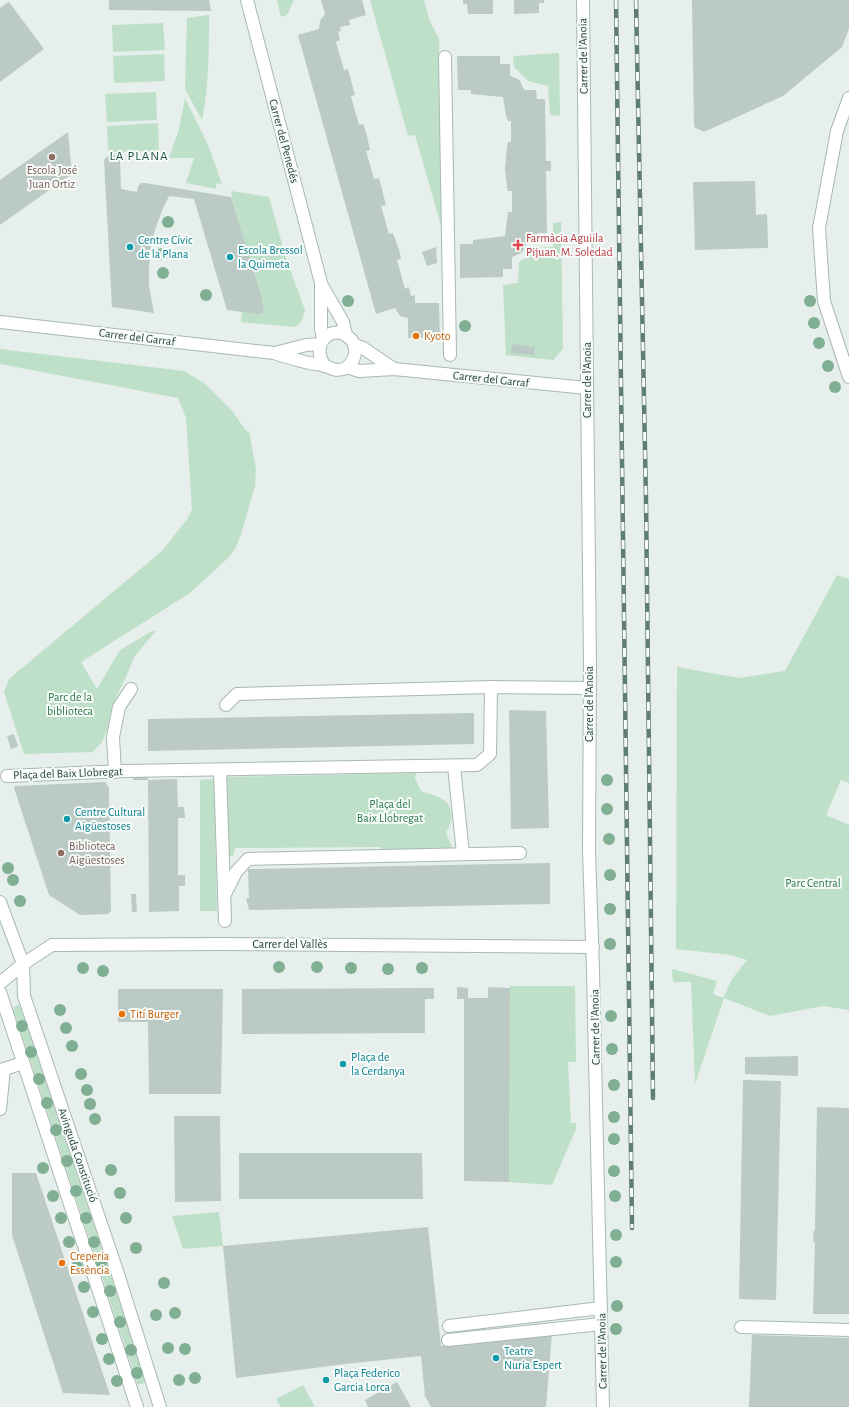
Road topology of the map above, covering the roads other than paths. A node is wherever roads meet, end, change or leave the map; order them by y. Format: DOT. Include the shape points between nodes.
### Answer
graph roads {
  1 [pos="247,0"];
  2 [pos="583,0"];
  3 [pos="445,57"];
  4 [pos="849,98"];
  5 [pos="321,283"];
  6 [pos="0,322"];
  7 [pos="346,335"];
  8 [pos="322,342"];
  9 [pos="354,345"];
  10 [pos="274,354"];
  11 [pos="450,355"];
  12 [pos="325,366"];
  13 [pos="347,367"];
  14 [pos="394,369"];
  15 [pos="849,376"];
  16 [pos="587,388"];
  17 [pos="491,687"];
  18 [pos="589,688"];
  19 [pos="131,689"];
  20 [pos="226,705"];
  21 [pos="454,766"];
  22 [pos="220,770"];
  23 [pos="115,772"];
  24 [pos="7,776"];
  25 [pos="520,853"];
  26 [pos="463,854"];
  27 [pos="224,896"];
  28 [pos="0,902"];
  29 [pos="225,921"];
  30 [pos="593,947"];
  31 [pos="23,964"];
  32 [pos="0,983"];
  33 [pos="0,992"];
  34 [pos="23,1063"];
  35 [pos="0,1109"];
  36 [pos="601,1308"];
  37 [pos="601,1324"];
  38 [pos="449,1326"];
  39 [pos="741,1327"];
  40 [pos="849,1330"];
  41 [pos="448,1340"];
  42 [pos="137,1407"];
  43 [pos="160,1407"];
  44 [pos="603,1407"];
  1 -- 5 [label="street, Carrer del Penedés"];
  2 -- 16 [label="street, Carrer de l'Anoia"];
  3 -- 11 [label="street"];
  4 -- 15 [label="street" via="837,132 819,228 824,301"];
  5 -- 7 [label="street, Carrer del Penedés" via="344,322"];
  5 -- 8 [label="street, Carrer del Penedés"];
  6 -- 10 [label="street, Carrer del Garraf"];
  7 -- 8 [label="street, Carrer del Garraf" via="334,333"];
  7 -- 9 [label="street, Carrer del Garraf"];
  8 -- 10 [label="street, Carrer del Garraf"];
  8 -- 12 [label="street" via="319,356"];
  9 -- 13 [label="street" via="355,358"];
  9 -- 14 [label="street, Carrer del Garraf" via="363,348"];
  10 -- 12 [label="street, Carrer del Garraf"];
  12 -- 13 [label="street, Carrer del Garraf" via="336,370"];
  13 -- 14 [label="street, Carrer del Garraf" via="359,371"];
  14 -- 16 [label="street, Carrer del Garraf"];
  16 -- 18 [label="street, Carrer de l'Anoia"];
  17 -- 18 [label="street"];
  17 -- 20 [label="street" via="237,694"];
  17 -- 21 [label="street, Plaça del Baix Llobregat" via="490,754 477,765"];
  18 -- 30 [label="street, Carrer de l'Anoia" via="589,851"];
  19 -- 23 [label="street" via="119,707 113,736"];
  21 -- 22 [label="street, Plaça del Baix Llobregat"];
  21 -- 26 [label="street"];
  22 -- 23 [label="street, Plaça del Baix Llobregat"];
  22 -- 27 [label="street"];
  23 -- 24 [label="street, Plaça del Baix Llobregat"];
  25 -- 26 [label="street"];
  26 -- 27 [label="street" via="248,859 236,872"];
  27 -- 29 [label="street"];
  28 -- 31 [label="street, Avinguda Constitució"];
  30 -- 31 [label="street, Carrer del Vallès" via="52,945"];
  30 -- 36 [label="street, Carrer de l'Anoia"];
  31 -- 32 [label="street, Carrer del Vallès"];
  31 -- 43 [label="street, Avinguda Constitució" via="24,996 115,1263"];
  33 -- 34 [label="street, Avinguda Constitució"];
  34 -- 35 [label="street" via="4,1069"];
  34 -- 42 [label="street, Avinguda Constitució"];
  36 -- 37 [label="street, Carrer de l'Anoia"];
  36 -- 38 [label="street"];
  37 -- 41 [label="street"];
  37 -- 44 [label="street, Carrer de l'Anoia"];
  39 -- 40 [label="street"];
}
